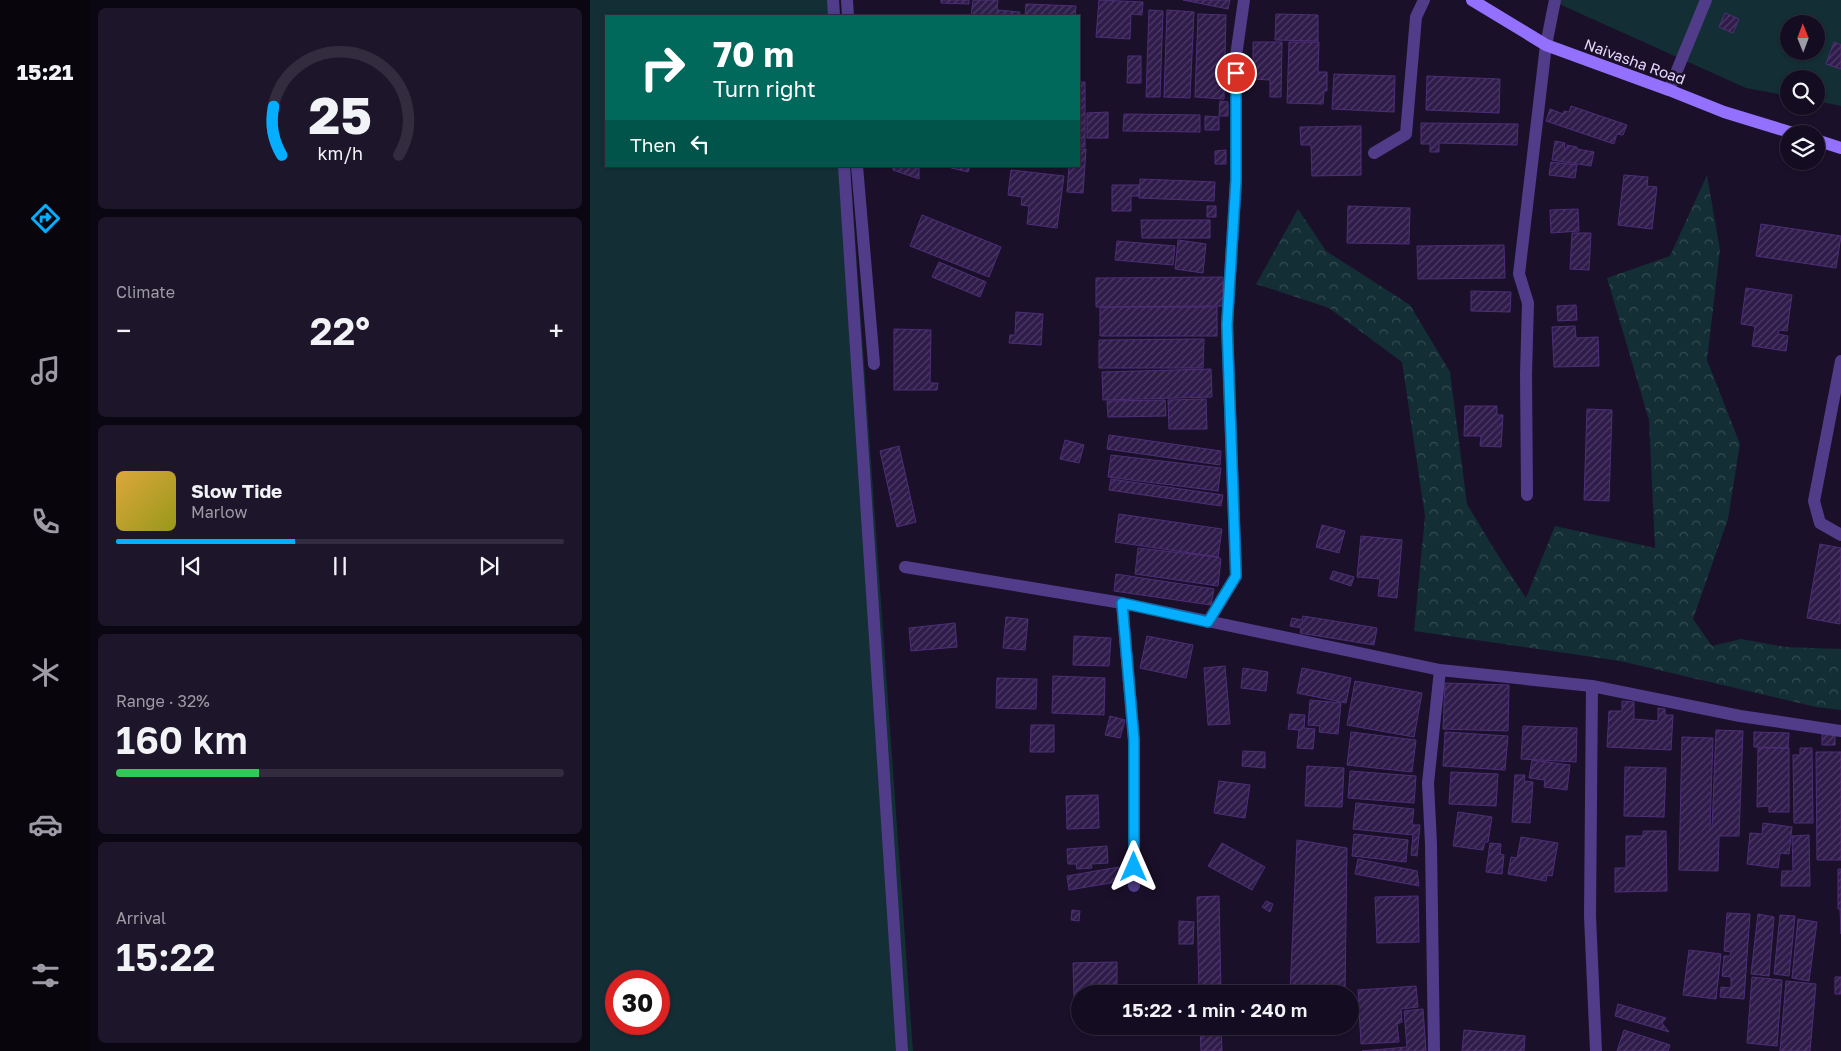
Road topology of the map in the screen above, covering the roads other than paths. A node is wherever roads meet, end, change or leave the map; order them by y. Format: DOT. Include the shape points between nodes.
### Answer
graph roads {
  1 [pos="833,0"];
  2 [pos="847,0"];
  3 [pos="1244,0"];
  4 [pos="1424,0"];
  5 [pos="1472,0"];
  6 [pos="1555,0"];
  7 [pos="1706,0"];
  8 [pos="834,15"];
  9 [pos="848,15"];
  10 [pos="1546,45"];
  11 [pos="1669,90"];
  12 [pos="1780,129"];
  13 [pos="1825,143"];
  14 [pos="1841,148"];
  15 [pos="1374,153"];
  16 [pos="844,167"];
  17 [pos="857,167"];
  18 [pos="1841,361"];
  19 [pos="874,364"];
  20 [pos="1526,495"];
  21 [pos="1841,535"];
  22 [pos="905,566"];
  23 [pos="1122,603"];
  24 [pos="1208,622"];
  25 [pos="1440,670"];
  26 [pos="1592,686"];
  27 [pos="1841,731"];
  28 [pos="1134,886"];
  29 [pos="902,1051"];
  30 [pos="1434,1051"];
  31 [pos="1596,1051"];
  1 -- 8 [label="street"];
  2 -- 9 [label="street"];
  3 -- 24 [label="street" via="1236,56 1236,180 1227,325 1236,576"];
  4 -- 15 [label="street" via="1416,17 1406,134"];
  5 -- 10 [label="main road, Naivasha Road"];
  6 -- 10 [label="street"];
  7 -- 11 [label="street"];
  10 -- 11 [label="main road, Naivasha Road"];
  10 -- 20 [label="street" via="1519,274 1528,304"];
  11 -- 12 [label="main road, Naivasha Road"];
  13 -- 14 [label="main road"];
  16 -- 29 [label="street"];
  17 -- 19 [label="street"];
  18 -- 21 [label="street" via="1814,501 1820,523"];
  22 -- 23 [label="street"];
  23 -- 24 [label="street"];
  23 -- 28 [label="street" via="1134,740"];
  24 -- 25 [label="street"];
  25 -- 26 [label="street"];
  25 -- 30 [label="street" via="1428,782"];
  26 -- 27 [label="street" via="1740,716"];
  26 -- 31 [label="street" via="1590,916"];
}
